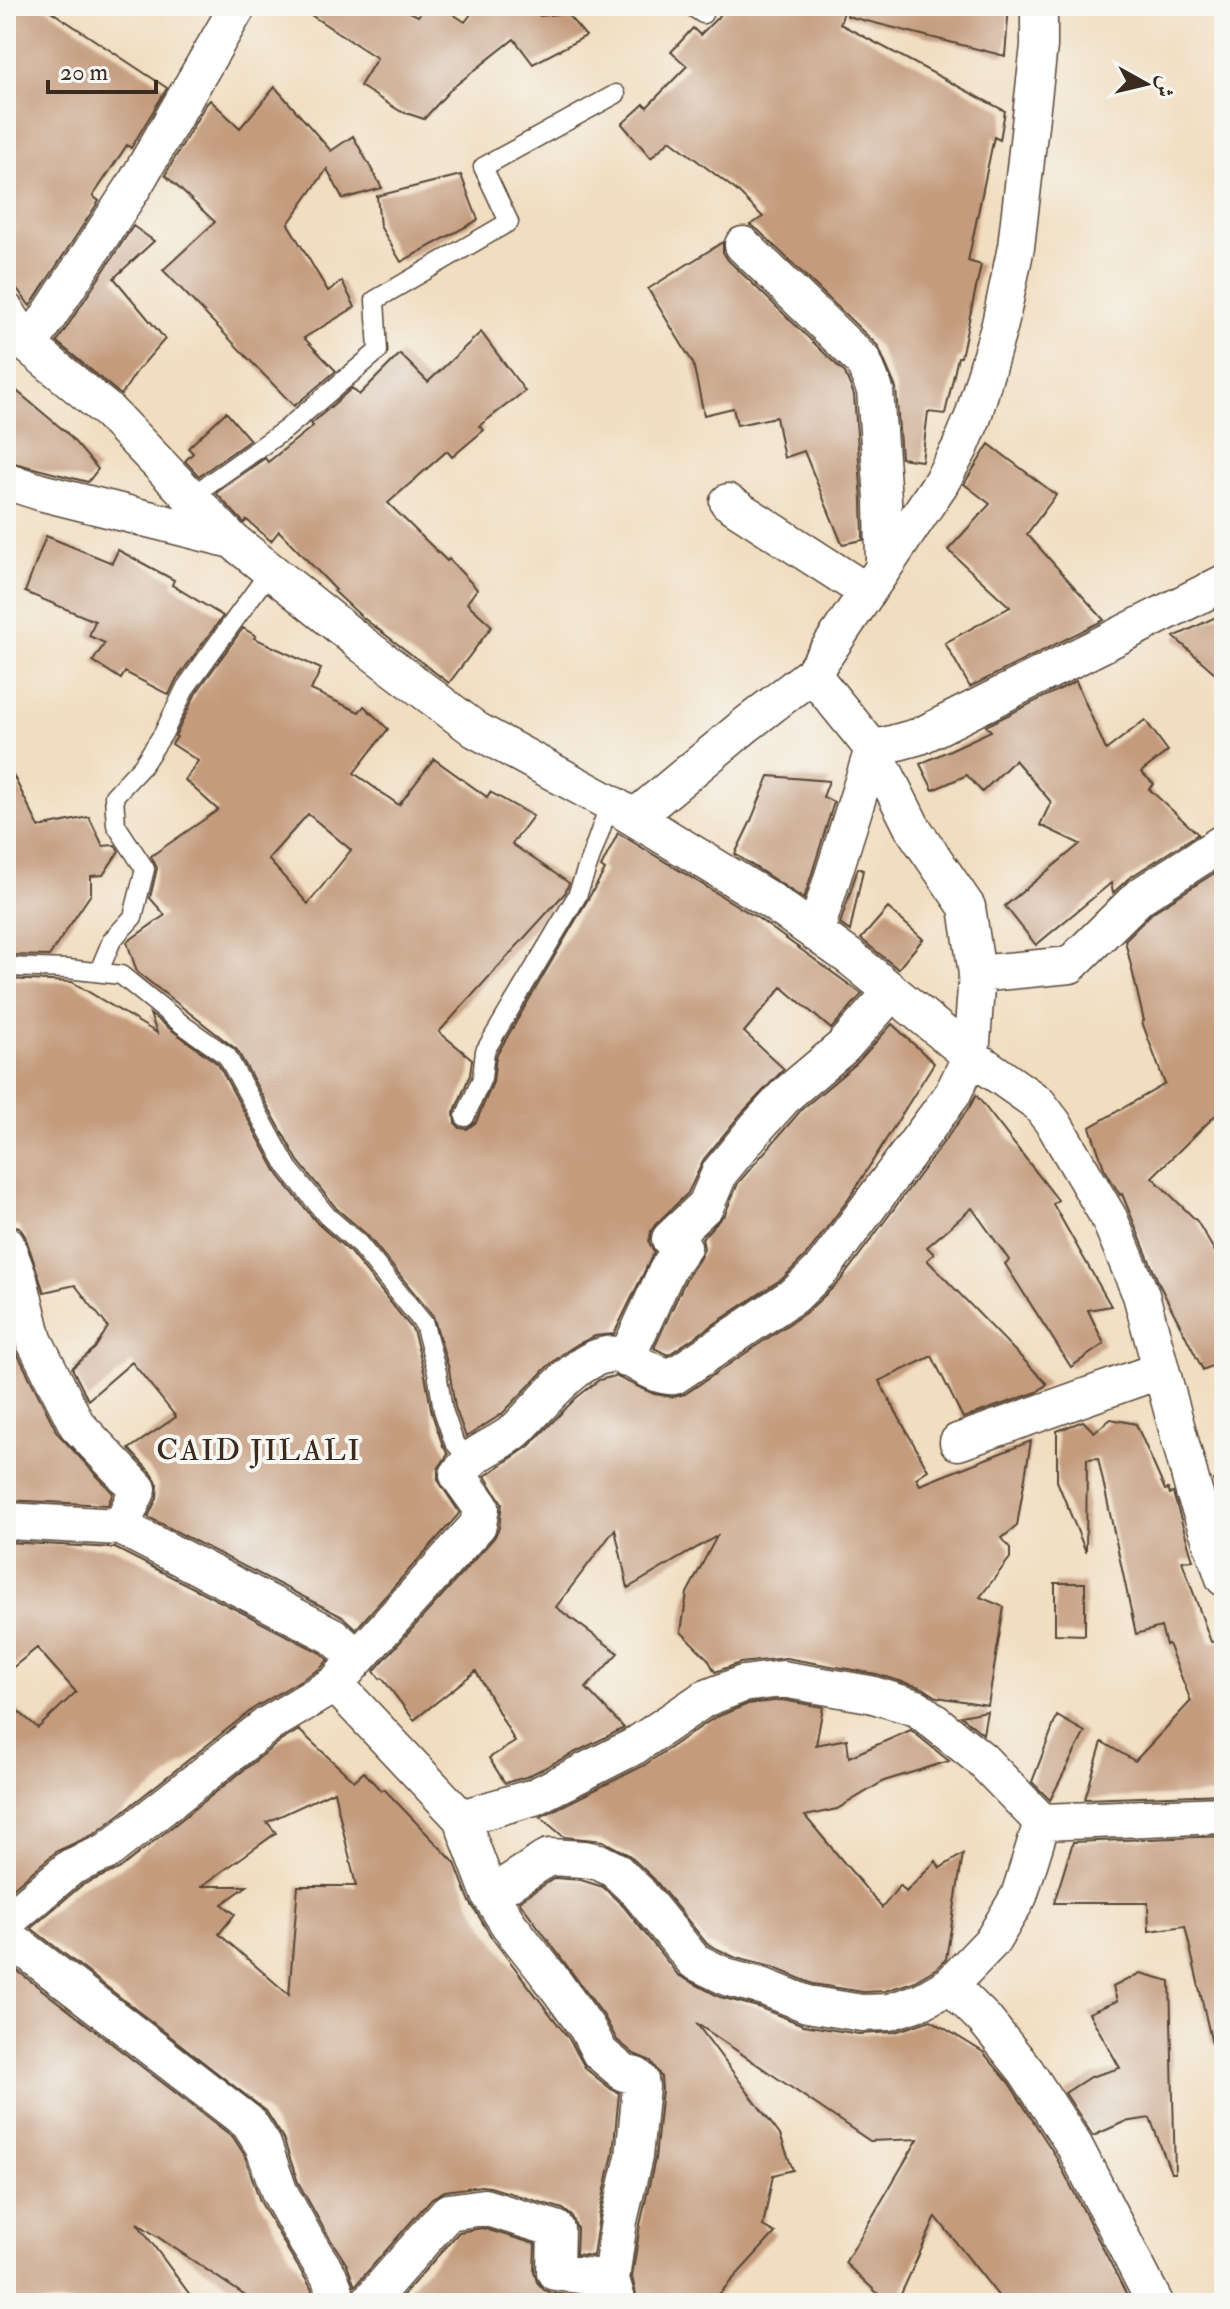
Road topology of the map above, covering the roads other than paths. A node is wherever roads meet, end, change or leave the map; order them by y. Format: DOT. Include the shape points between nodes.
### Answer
graph roads {
  1 [pos="238,6"];
  2 [pos="1039,6"];
  3 [pos="616,94"];
  4 [pos="743,245"];
  5 [pos="6,311"];
  6 [pos="29,346"];
  7 [pos="6,481"];
  8 [pos="190,497"];
  9 [pos="728,502"];
  10 [pos="232,540"];
  11 [pos="270,571"];
  12 [pos="875,579"];
  13 [pos="1224,583"];
  14 [pos="812,674"];
  15 [pos="873,749"];
  16 [pos="623,810"];
  17 [pos="1224,842"];
  18 [pos="815,933"];
  19 [pos="6,967"];
  20 [pos="99,971"];
  21 [pos="977,974"];
  22 [pos="892,992"];
  23 [pos="971,1056"];
  24 [pos="465,1117"];
  25 [pos="6,1244"];
  26 [pos="626,1359"];
  27 [pos="1161,1370"];
  28 [pos="958,1442"];
  29 [pos="473,1457"];
  30 [pos="6,1521"];
  31 [pos="121,1527"];
  32 [pos="1224,1578"];
  33 [pos="346,1672"];
  34 [pos="1224,1815"];
  35 [pos="461,1818"];
  36 [pos="1042,1822"];
  37 [pos="490,1895"];
  38 [pos="6,1922"];
  39 [pos="6,1935"];
  40 [pos="950,1985"];
  41 [pos="614,2291"];
  42 [pos="333,2303"];
  43 [pos="368,2303"];
  44 [pos="1155,2303"];
  1 -- 6 [label="street" via="134,186"];
  2 -- 12 [label="street" via="1016,247 1000,324 960,448"];
  3 -- 8 [label="lane" via="483,167 509,222 375,300 378,351 286,429"];
  4 -- 12 [label="street" via="863,361 875,390 883,499"];
  5 -- 6 [label="street"];
  6 -- 8 [label="street" via="109,412"];
  7 -- 10 [label="street"];
  8 -- 10 [label="street"];
  9 -- 12 [label="street"];
  10 -- 11 [label="street"];
  11 -- 16 [label="street" via="476,730"];
  11 -- 20 [label="lane" via="186,687 142,766 114,796 116,825 145,869 133,917 112,940"];
  12 -- 14 [label="street"];
  13 -- 15 [label="street" via="920,736"];
  14 -- 15 [label="street"];
  14 -- 16 [label="street"];
  15 -- 18 [label="street"];
  15 -- 21 [label="street" via="912,827 967,907"];
  16 -- 18 [label="street"];
  16 -- 24 [label="lane" via="485,1051 482,1078"];
  17 -- 21 [label="street" via="1140,896 1070,965"];
  18 -- 22 [label="street"];
  19 -- 20 [label="lane"];
  20 -- 29 [label="lane" via="126,978 227,1056 288,1168 424,1324 454,1442"];
  21 -- 23 [label="street"];
  22 -- 23 [label="street"];
  22 -- 26 [label="street" via="843,1047 756,1128 720,1172 706,1205 670,1239 683,1247"];
  23 -- 26 [label="street" via="952,1095 823,1268 796,1294 674,1376"];
  23 -- 27 [label="street" via="1038,1103 1054,1124 1109,1218 1141,1295"];
  25 -- 31 [label="street" via="34,1340 77,1425 138,1489"];
  26 -- 29 [label="street" via="602,1356 584,1364 514,1432"];
  27 -- 28 [label="street"];
  27 -- 32 [label="street"];
  29 -- 33 [label="street" via="458,1475 481,1507 478,1525"];
  30 -- 31 [label="street"];
  31 -- 33 [label="street" via="333,1636 352,1653"];
  33 -- 35 [label="street"];
  33 -- 38 [label="street" via="267,1725 106,1852 71,1867"];
  34 -- 36 [label="street"];
  35 -- 36 [label="street" via="534,1797 633,1747 704,1699 743,1684 782,1679 917,1708 981,1759"];
  35 -- 37 [label="street"];
  36 -- 40 [label="street" via="1019,1896 993,1940"];
  37 -- 40 [label="street" via="549,1857 584,1859 615,1870 687,1955 729,1978 807,2004 862,2013 889,2012"];
  37 -- 41 [label="street" via="600,2053 640,2080"];
  39 -- 42 [label="street" via="249,2123 279,2191 329,2276"];
  40 -- 44 [label="street" via="1026,2071 1074,2145"];
  41 -- 43 [label="street" via="555,2272 556,2229 484,2207 448,2212"];
}
